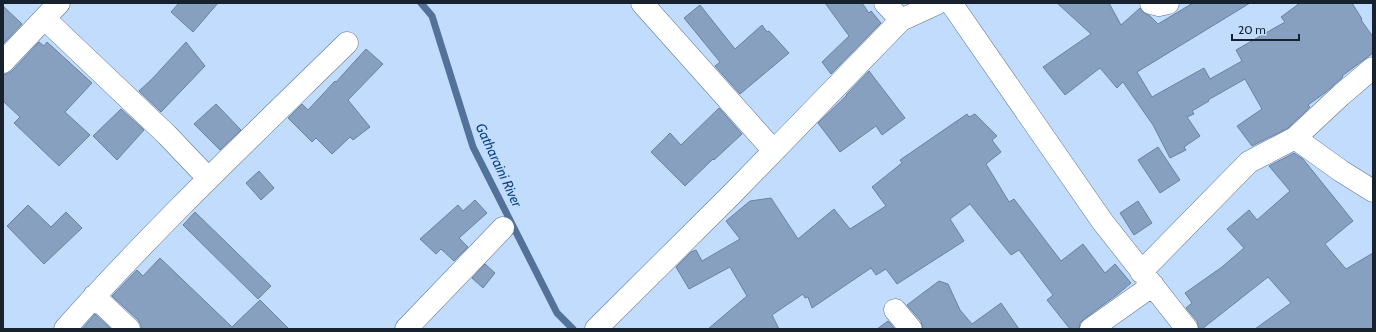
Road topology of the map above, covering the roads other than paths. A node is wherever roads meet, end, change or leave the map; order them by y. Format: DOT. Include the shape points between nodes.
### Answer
graph roads {
  1 [pos="59,3"];
  2 [pos="642,3"];
  3 [pos="886,3"];
  4 [pos="938,3"];
  5 [pos="951,3"];
  6 [pos="1151,3"];
  7 [pos="1168,3"];
  8 [pos="45,19"];
  9 [pos="901,20"];
  10 [pos="347,44"];
  11 [pos="3,62"];
  12 [pos="1373,68"];
  13 [pos="1295,138"];
  14 [pos="774,151"];
  15 [pos="208,178"];
  16 [pos="1373,191"];
  17 [pos="503,228"];
  18 [pos="1147,278"];
  19 [pos="94,296"];
  20 [pos="895,310"];
  21 [pos="65,329"];
  22 [pos="129,329"];
  23 [pos="406,329"];
  24 [pos="596,329"];
  25 [pos="911,329"];
  26 [pos="1091,329"];
  27 [pos="1187,329"];
  1 -- 8 [label="street"];
  2 -- 14 [label="street"];
  3 -- 9 [label="street"];
  4 -- 9 [label="street"];
  5 -- 18 [label="street" via="1102,221"];
  6 -- 7 [label="street"];
  8 -- 11 [label="street"];
  8 -- 15 [label="street" via="167,135"];
  9 -- 14 [label="street"];
  10 -- 15 [label="street"];
  12 -- 13 [label="street"];
  13 -- 16 [label="street"];
  13 -- 18 [label="street" via="1249,162"];
  14 -- 24 [label="street"];
  15 -- 19 [label="street"];
  17 -- 23 [label="street"];
  18 -- 26 [label="street"];
  18 -- 27 [label="street"];
  19 -- 21 [label="street"];
  19 -- 22 [label="street"];
  20 -- 25 [label="street"];
}
